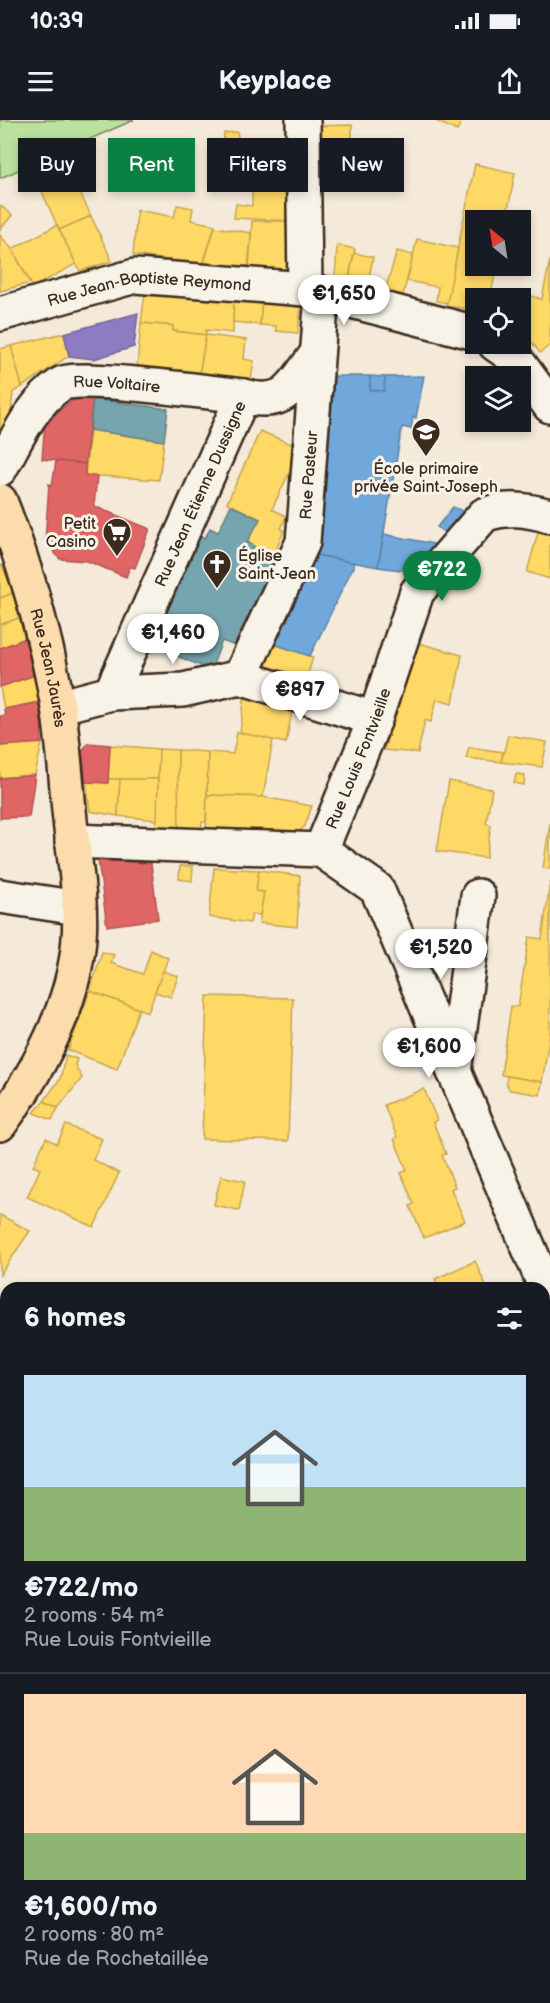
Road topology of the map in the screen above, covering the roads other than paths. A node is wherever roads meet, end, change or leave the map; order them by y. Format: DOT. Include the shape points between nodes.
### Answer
graph roads {
  1 [pos="303,120"];
  2 [pos="313,292"];
  3 [pos="0,314"];
  4 [pos="465,330"];
  5 [pos="509,354"];
  6 [pos="316,355"];
  7 [pos="545,389"];
  8 [pos="243,396"];
  9 [pos="0,469"];
  10 [pos="0,501"];
  11 [pos="550,516"];
  12 [pos="240,677"];
  13 [pos="111,693"];
  14 [pos="58,706"];
  15 [pos="375,719"];
  16 [pos="72,841"];
  17 [pos="321,850"];
  18 [pos="0,896"];
  19 [pos="478,896"];
  20 [pos="78,908"];
  21 [pos="454,1072"];
  22 [pos="0,1124"];
  23 [pos="543,1282"];
  1 -- 2 [label="street, Rue Pasteur"];
  2 -- 3 [label="street, Rue Jean-Baptiste Reymond" via="135,276"];
  2 -- 4 [label="street, Rue Jean-Baptiste Reymond"];
  2 -- 6 [label="street, Rue Pasteur"];
  5 -- 7 [label="street"];
  6 -- 8 [label="street, Rue Jean Étienne Dussigne" via="286,394 264,402"];
  6 -- 12 [label="street, Rue Pasteur" via="303,542"];
  8 -- 9 [label="street, Rue Voltaire" via="92,381 63,383 35,407"];
  8 -- 13 [label="street, Rue Jean Étienne Dussigne"];
  10 -- 14 [label="main road, Rue Jean Jaurès" via="36,606"];
  11 -- 15 [label="street, Rue Louis Fontvieille" via="496,510 474,523 417,592"];
  12 -- 13 [label="street" via="183,690"];
  12 -- 15 [label="street"];
  13 -- 14 [label="street"];
  14 -- 16 [label="main road, Rue Jean Jaurès"];
  15 -- 17 [label="street, Rue Louis Fontvieille"];
  16 -- 17 [label="street, Rue Louis Fontvieille"];
  16 -- 20 [label="main road, Rue Jean Jaurès"];
  17 -- 21 [label="street" via="377,889"];
  18 -- 20 [label="street"];
  19 -- 21 [label="street"];
  20 -- 22 [label="main road, Rue Jean Jaurès" via="79,938 72,977 53,1037 33,1078"];
  21 -- 23 [label="street"];
}
